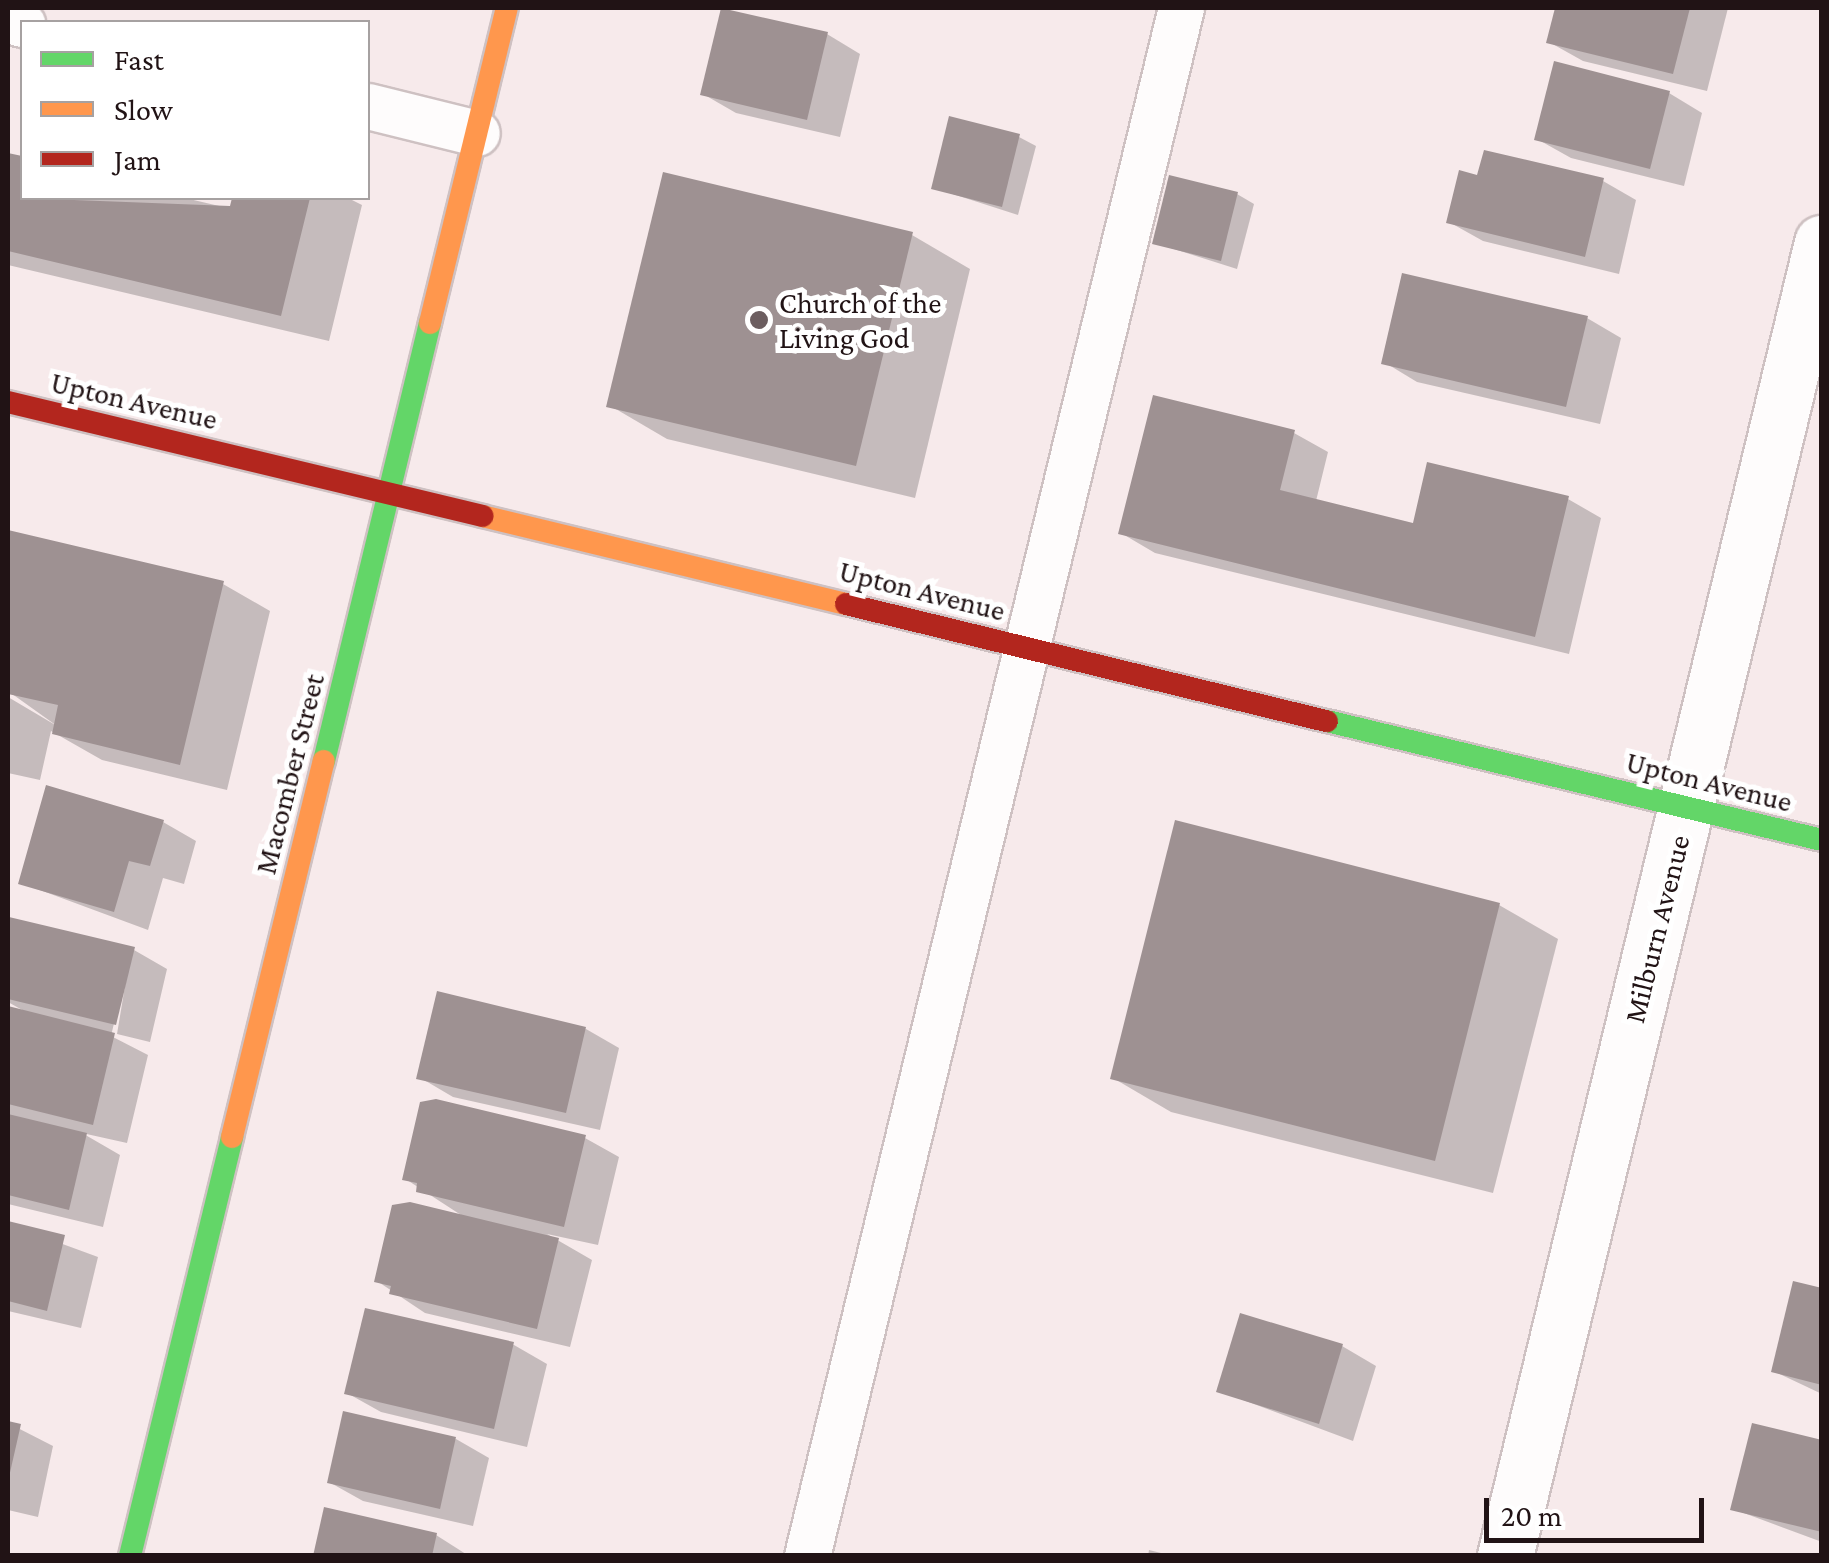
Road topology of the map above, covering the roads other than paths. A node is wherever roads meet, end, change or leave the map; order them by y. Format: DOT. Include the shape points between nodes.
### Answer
graph roads {
  1 [pos="507,8"];
  2 [pos="1181,8"];
  3 [pos="370,106"];
  4 [pos="476,132"];
  5 [pos="1822,243"];
  6 [pos="8,402"];
  7 [pos="389,492"];
  8 [pos="1028,647"];
  9 [pos="1686,808"];
  10 [pos="1822,840"];
  11 [pos="130,1556"];
  12 [pos="807,1556"];
  13 [pos="1505,1556"];
  1 -- 4 [label="street, Macomber Street"];
  2 -- 8 [label="lane"];
  3 -- 4 [label="lane"];
  4 -- 7 [label="street, Macomber Street"];
  5 -- 9 [label="street, Milburn Avenue"];
  6 -- 7 [label="street, Upton Avenue"];
  7 -- 8 [label="street, Upton Avenue"];
  7 -- 11 [label="street, Macomber Street"];
  8 -- 9 [label="street, Upton Avenue"];
  8 -- 12 [label="lane"];
  9 -- 10 [label="street, Upton Avenue"];
  9 -- 13 [label="street, Milburn Avenue"];
}
